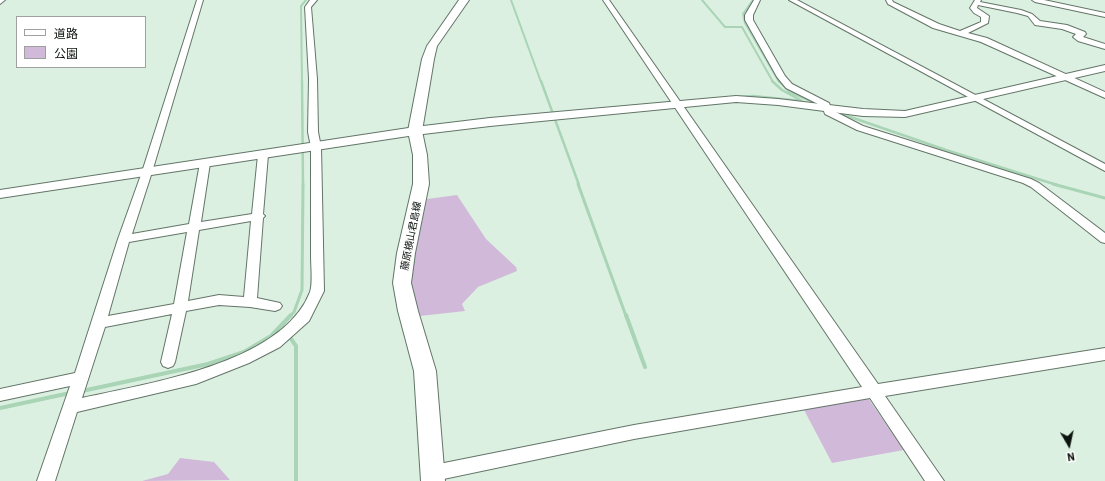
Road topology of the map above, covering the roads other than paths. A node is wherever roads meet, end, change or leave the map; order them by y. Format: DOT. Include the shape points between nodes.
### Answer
graph roads {
  1 [pos="200,0"];
  2 [pos="314,0"];
  3 [pos="464,0"];
  4 [pos="606,0"];
  5 [pos="757,0"];
  6 [pos="792,0"];
  7 [pos="889,0"];
  8 [pos="1035,0"];
  9 [pos="977,2"];
  10 [pos="1093,4"];
  11 [pos="1084,11"];
  12 [pos="1105,16"];
  13 [pos="961,33"];
  14 [pos="1105,47"];
  15 [pos="1105,68"];
  16 [pos="1065,77"];
  17 [pos="1105,95"];
  18 [pos="973,98"];
  19 [pos="677,105"];
  20 [pos="826,108"];
  21 [pos="415,131"];
  22 [pos="316,147"];
  23 [pos="263,155"];
  24 [pos="205,163"];
  25 [pos="1105,168"];
  26 [pos="147,172"];
  27 [pos="0,194"];
  28 [pos="259,216"];
  29 [pos="195,227"];
  30 [pos="124,239"];
  31 [pos="1105,239"];
  32 [pos="250,302"];
  33 [pos="275,306"];
  34 [pos="180,308"];
  35 [pos="100,322"];
  36 [pos="1105,354"];
  37 [pos="168,362"];
  38 [pos="80,381"];
  39 [pos="874,392"];
  40 [pos="0,395"];
  41 [pos="71,407"];
  42 [pos="434,477"];
  43 [pos="46,481"];
  44 [pos="935,481"];
  1 -- 26 [label="street"];
  2 -- 22 [label="street" via="308,7 313,132"];
  3 -- 21 [label="main road, 藤原横山君島線" via="432,46"];
  4 -- 19 [label="street"];
  5 -- 20 [label="street" via="749,20 781,77 789,86 826,105"];
  6 -- 18 [label="street"];
  7 -- 13 [label="street" via="890,3 936,26"];
  8 -- 11 [label="street"];
  9 -- 13 [label="street" via="973,8 985,16 984,23"];
  9 -- 14 [label="street" via="1026,13 1038,24 1064,27 1082,34 1077,37 1081,39"];
  10 -- 11 [label="street"];
  11 -- 12 [label="street"];
  13 -- 16 [label="street" via="984,40"];
  15 -- 16 [label="street"];
  16 -- 17 [label="street"];
  16 -- 18 [label="street"];
  18 -- 20 [label="street" via="905,114 878,115"];
  18 -- 25 [label="street"];
  19 -- 20 [label="street" via="736,99 766,99"];
  19 -- 21 [label="street"];
  19 -- 39 [label="street"];
  20 -- 31 [label="street" via="840,120 860,128 1036,185"];
  21 -- 22 [label="street"];
  21 -- 42 [label="main road, 藤原横山君島線" via="420,155 421,184 402,283 425,371"];
  22 -- 23 [label="street"];
  22 -- 41 [label="street" via="317,292 304,317 275,343 244,359 198,377"];
  23 -- 24 [label="street"];
  23 -- 28 [label="street"];
  24 -- 26 [label="street"];
  24 -- 29 [label="street"];
  26 -- 27 [label="street"];
  26 -- 30 [label="street"];
  28 -- 29 [label="street"];
  28 -- 32 [label="street"];
  29 -- 30 [label="street"];
  29 -- 34 [label="street"];
  30 -- 35 [label="street"];
  32 -- 33 [label="street"];
  32 -- 34 [label="street" via="219,300"];
  34 -- 35 [label="street"];
  34 -- 37 [label="street"];
  35 -- 38 [label="street"];
  36 -- 39 [label="street"];
  38 -- 40 [label="street"];
  38 -- 41 [label="street"];
  39 -- 42 [label="street" via="661,427 525,454"];
  39 -- 44 [label="street"];
  41 -- 43 [label="street"];
}
